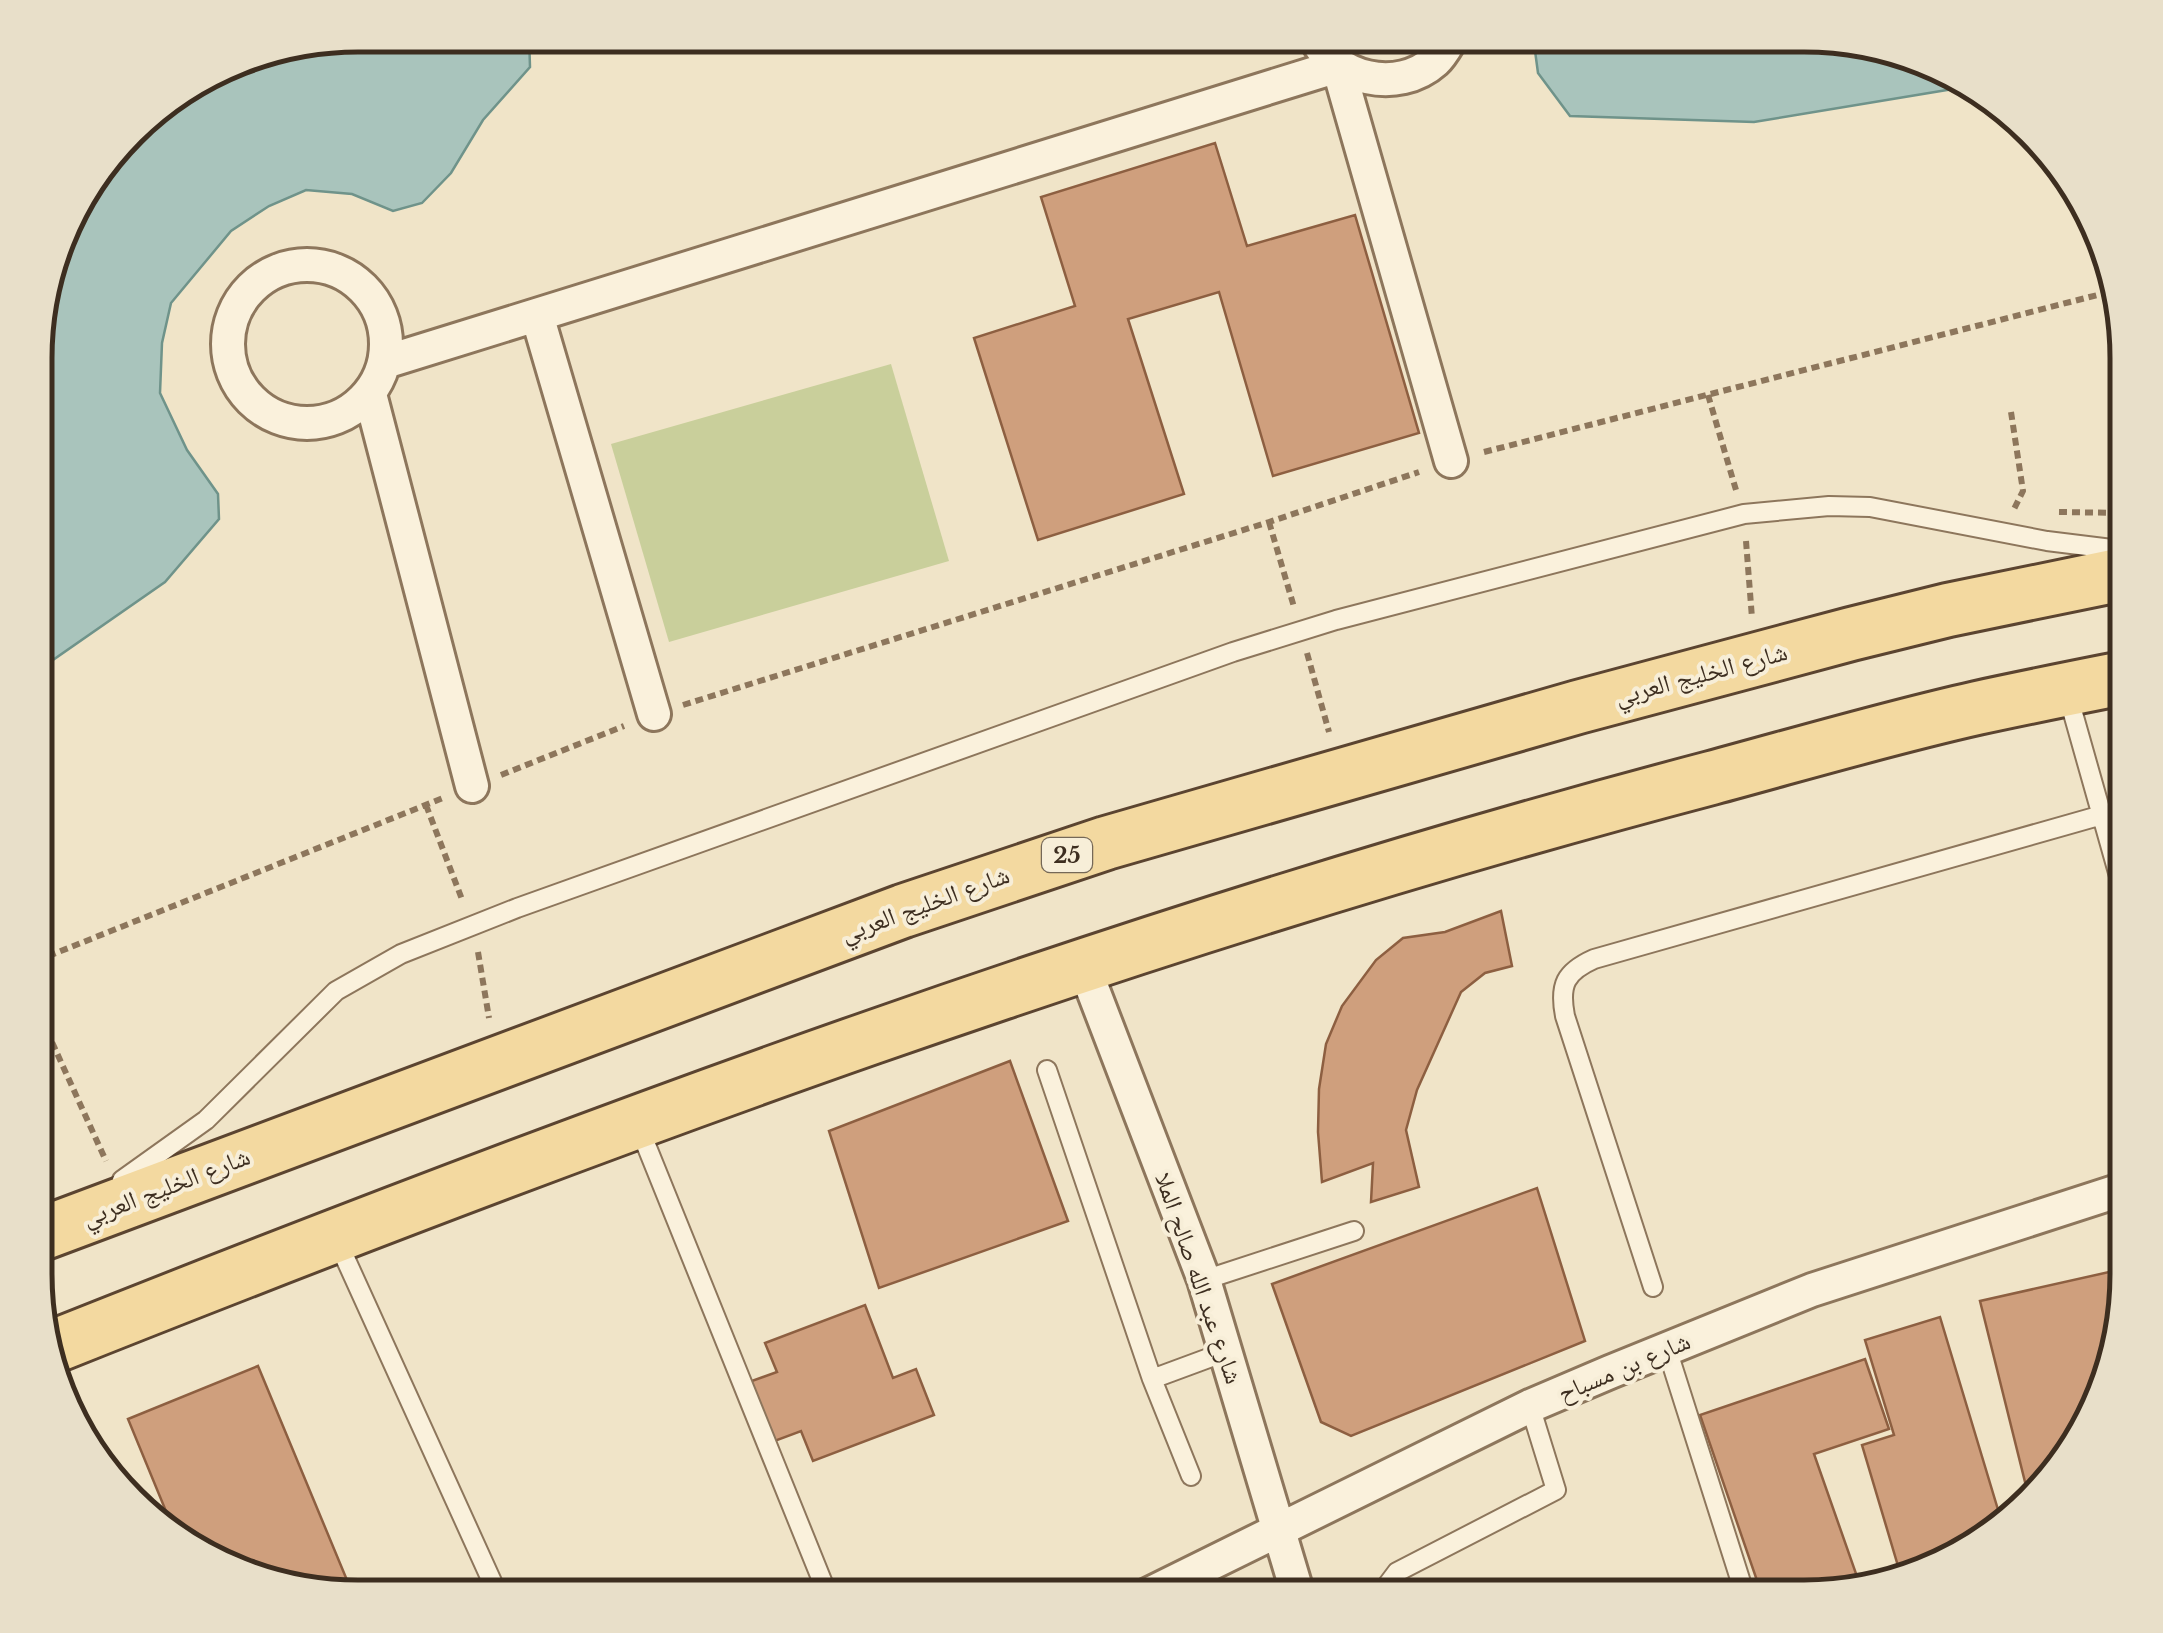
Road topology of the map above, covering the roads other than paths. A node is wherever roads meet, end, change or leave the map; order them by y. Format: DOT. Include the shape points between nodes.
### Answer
graph roads {
  1 [pos="1328,53"];
  2 [pos="1441,53"];
  3 [pos="1338,66"];
  4 [pos="537,315"];
  5 [pos="385,362"];
  6 [pos="370,394"];
  7 [pos="1452,461"];
  8 [pos="2110,548"];
  9 [pos="2110,577"];
  10 [pos="2110,681"];
  11 [pos="2067,690"];
  12 [pos="654,714"];
  13 [pos="472,786"];
  14 [pos="2102,814"];
  15 [pos="2110,843"];
  16 [pos="1083,964"];
  17 [pos="1047,1070"];
  18 [pos="636,1120"];
  19 [pos="2110,1193"];
  20 [pos="53,1223"];
  21 [pos="53,1227"];
  22 [pos="1354,1232"];
  23 [pos="335,1234"];
  24 [pos="1204,1280"];
  25 [pos="1653,1287"];
  26 [pos="60,1344"];
  27 [pos="1667,1349"];
  28 [pos="1226,1352"];
  29 [pos="1152,1378"];
  30 [pos="1530,1406"];
  31 [pos="1190,1476"];
  32 [pos="1281,1530"];
  33 [pos="491,1580"];
  34 [pos="822,1580"];
  35 [pos="1178,1580"];
  36 [pos="1294,1580"];
  37 [pos="1391,1580"];
  38 [pos="1740,1580"];
  1 -- 3 [label="street"];
  2 -- 3 [label="street" via="1405,78 1370,80"];
  3 -- 4 [label="street"];
  3 -- 7 [label="street"];
  4 -- 5 [label="street"];
  4 -- 12 [label="street"];
  5 -- 6 [label="street"];
  5 -- 6 [label="street" via="385,326 370,294 341,272 307,265 272,272 244,295 228,326 228,362 244,394 272,416 307,424 342,416"];
  6 -- 13 [label="street"];
  8 -- 20 [label="lane" via="1870,508 1744,514 1233,652 517,908 377,966 319,1006 206,1120"];
  9 -- 21 [label="main road, شارع الخليج العربي / 25" via="1832,639 1087,849"];
  10 -- 11 [label="main road"];
  11 -- 14 [label="lane"];
  11 -- 16 [label="main road" via="1973,708 1606,806"];
  14 -- 15 [label="lane"];
  14 -- 25 [label="lane" via="1574,968 1564,980 1565,1016"];
  16 -- 18 [label="main road"];
  16 -- 24 [label="street, شارع عبد الله صالح الملا"];
  17 -- 29 [label="lane"];
  18 -- 23 [label="main road"];
  18 -- 34 [label="lane"];
  19 -- 27 [label="street, شارع بن مسباح" via="1888,1263"];
  22 -- 24 [label="lane"];
  23 -- 26 [label="main road"];
  23 -- 33 [label="lane"];
  24 -- 28 [label="street, شارع عبد الله صالح الملا"];
  27 -- 30 [label="street, شارع بن مسباح"];
  27 -- 38 [label="lane"];
  28 -- 29 [label="lane"];
  28 -- 32 [label="street, شارع عبد الله صالح الملا"];
  29 -- 31 [label="lane"];
  30 -- 32 [label="street, شارع بن مسباح"];
  30 -- 37 [label="lane" via="1556,1490"];
  32 -- 35 [label="street, شارع بن مسباح"];
  32 -- 36 [label="street, شارع عبد الله صالح الملا"];
}
